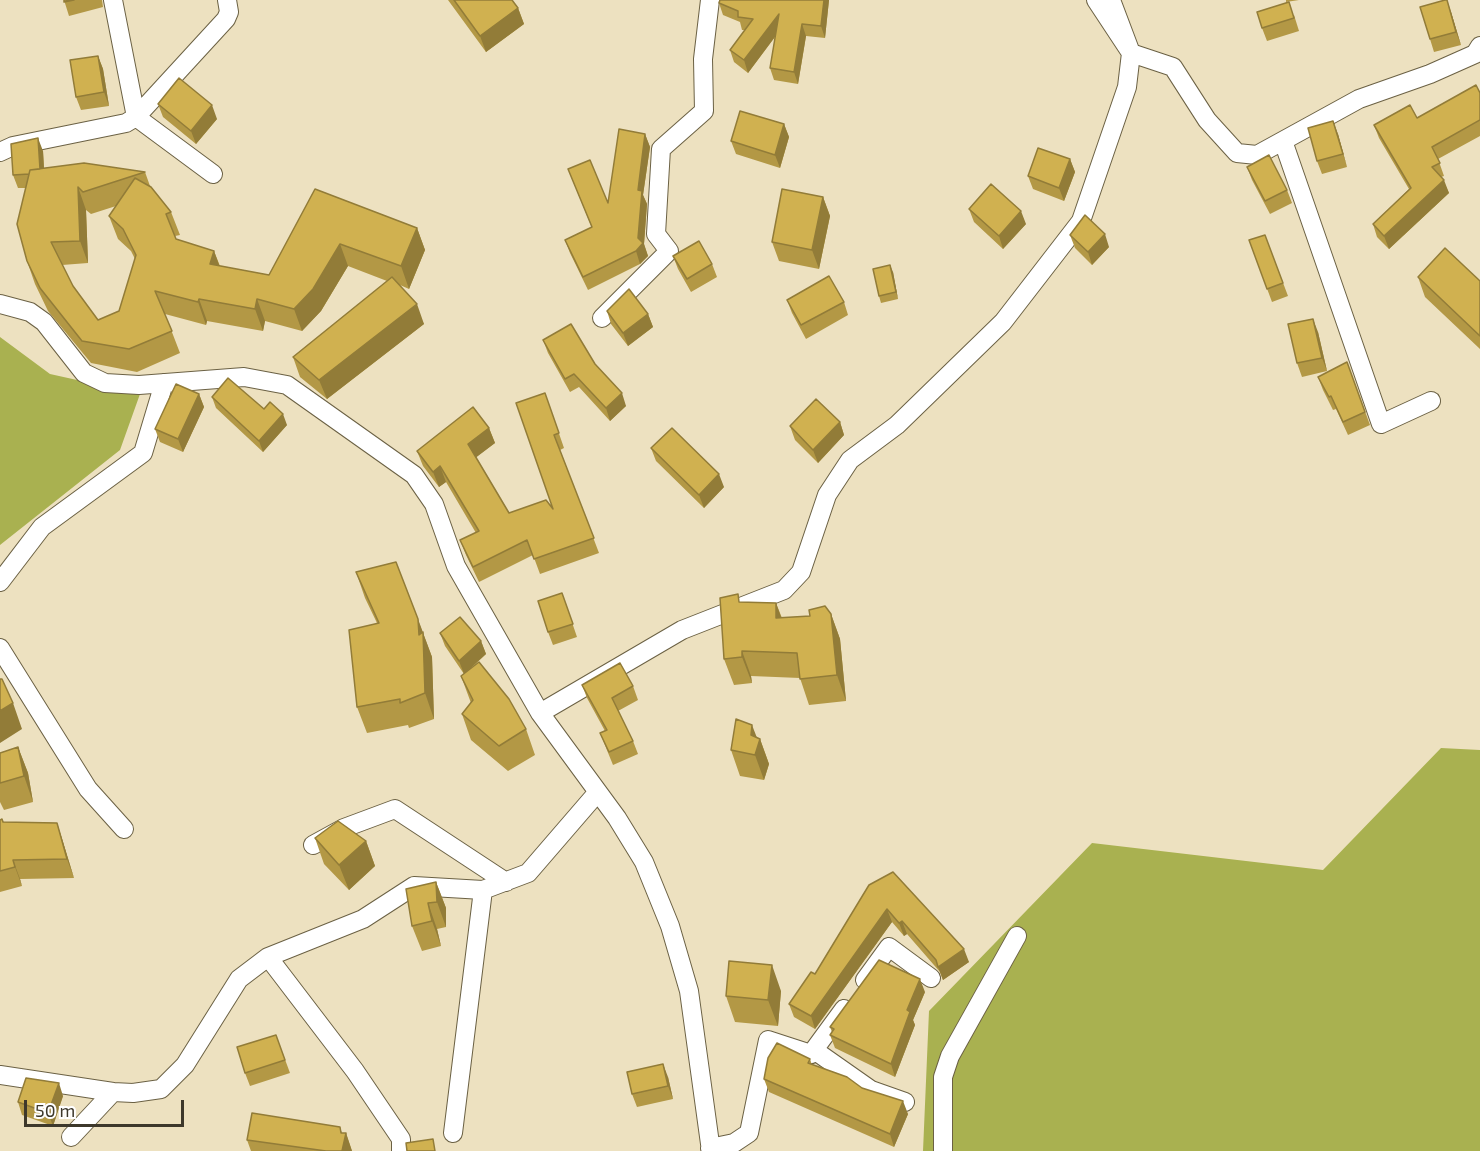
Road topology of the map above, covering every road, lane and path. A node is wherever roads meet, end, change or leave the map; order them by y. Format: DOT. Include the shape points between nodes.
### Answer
graph roads {
  1 [pos="113,0"];
  2 [pos="227,0"];
  3 [pos="710,0"];
  4 [pos="1096,0"];
  5 [pos="1111,0"];
  6 [pos="1480,46"];
  7 [pos="1131,53"];
  8 [pos="136,117"];
  9 [pos="1283,141"];
  10 [pos="0,152"];
  11 [pos="213,174"];
  12 [pos="0,304"];
  13 [pos="602,318"];
  14 [pos="164,383"];
  15 [pos="1431,401"];
  16 [pos="0,582"];
  17 [pos="0,648"];
  18 [pos="540,713"];
  19 [pos="597,794"];
  20 [pos="124,829"];
  21 [pos="313,845"];
  22 [pos="506,882"];
  23 [pos="483,890"];
  24 [pos="1017,936"];
  25 [pos="268,957"];
  26 [pos="932,978"];
  27 [pos="814,1050"];
  28 [pos="0,1074"];
  29 [pos="113,1092"];
  30 [pos="905,1102"];
  31 [pos="453,1133"];
  32 [pos="70,1137"];
  33 [pos="711,1149"];
  34 [pos="402,1151"];
  35 [pos="943,1151"];
  1 -- 8 [label="street"];
  2 -- 8 [label="street" via="226,19"];
  3 -- 13 [label="street" via="703,58 704,111 661,148 656,234 669,251"];
  4 -- 7 [label="street"];
  5 -- 7 [label="street"];
  6 -- 9 [label="street" via="1475,54 1359,99"];
  7 -- 9 [label="street" via="1173,67 1207,120 1237,153 1257,155"];
  7 -- 18 [label="street" via="1127,87 1081,221 1003,322 897,425 850,460 827,495 801,572 784,590 682,630"];
  8 -- 10 [label="street" via="126,123 12,146"];
  8 -- 11 [label="street"];
  9 -- 15 [label="street" via="1381,424"];
  12 -- 14 [label="street" via="30,312 44,322 84,373 105,383"];
  14 -- 16 [label="street" via="142,453 42,527"];
  14 -- 18 [label="street" via="244,377 287,385 414,475 434,504 456,566"];
  17 -- 20 [label="street" via="88,789"];
  18 -- 19 [label="street"];
  19 -- 22 [label="street" via="528,873"];
  19 -- 33 [label="street" via="644,862 670,926 689,991"];
  21 -- 22 [label="street" via="344,828 395,809"];
  22 -- 23 [label="street"];
  23 -- 25 [label="street" via="414,886 363,919"];
  23 -- 31 [label="street"];
  24 -- 35 [label="street" via="947,1066"];
  25 -- 29 [label="street" via="239,979 185,1065 161,1089"];
  25 -- 34 [label="street" via="355,1071 401,1139"];
  26 -- 27 [label="street" via="889,947"];
  27 -- 30 [label="street" via="871,1090"];
  27 -- 33 [label="street" via="811,1054 768,1040 749,1133 734,1143"];
  28 -- 29 [label="street"];
  29 -- 32 [label="street"];
}
